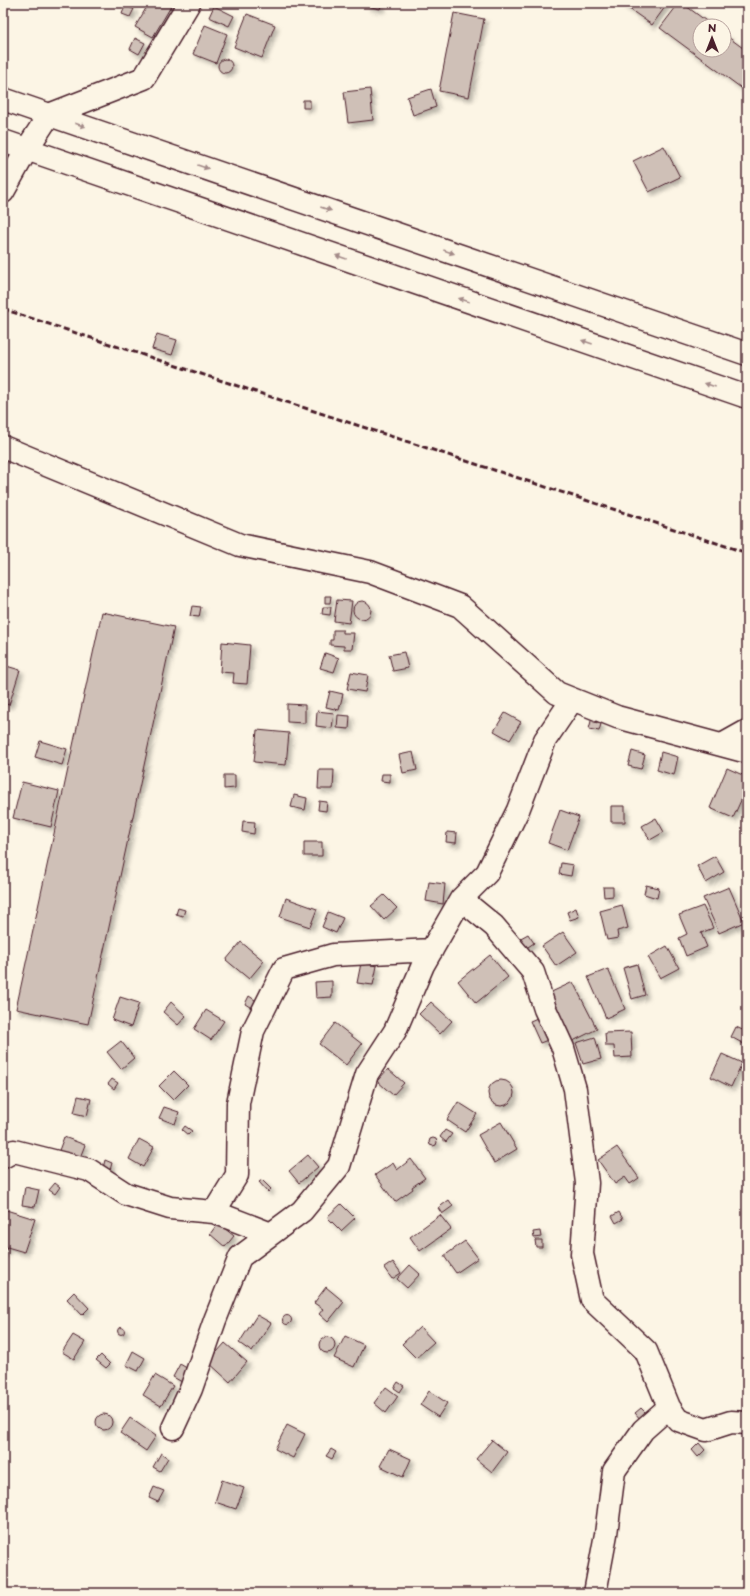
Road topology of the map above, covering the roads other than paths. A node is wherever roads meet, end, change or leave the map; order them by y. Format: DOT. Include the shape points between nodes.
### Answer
graph roads {
  1 [pos="189,3"];
  2 [pos="3,99"];
  3 [pos="49,115"];
  4 [pos="3,141"];
  5 [pos="27,149"];
  6 [pos="3,192"];
  7 [pos="747,354"];
  8 [pos="747,397"];
  9 [pos="3,447"];
  10 [pos="572,700"];
  11 [pos="747,731"];
  12 [pos="722,745"];
  13 [pos="747,752"];
  14 [pos="462,899"];
  15 [pos="432,950"];
  16 [pos="3,1157"];
  17 [pos="214,1212"];
  18 [pos="270,1234"];
  19 [pos="669,1407"];
  20 [pos="747,1423"];
  21 [pos="173,1428"];
  22 [pos="595,1593"];
  1 -- 3 [label="main road" via="144,78"];
  2 -- 3 [label="main road"];
  3 -- 5 [label="main road"];
  3 -- 7 [label="main road, one-way"];
  4 -- 5 [label="main road"];
  5 -- 6 [label="main road"];
  8 -- 5 [label="main road, one-way"];
  9 -- 10 [label="main road" via="240,545 370,572 460,606 557,693"];
  10 -- 12 [label="main road" via="617,717"];
  10 -- 14 [label="main road" via="545,740 518,810 487,873"];
  11 -- 12 [label="main road"];
  12 -- 13 [label="main road"];
  14 -- 15 [label="main road"];
  14 -- 19 [label="main road" via="494,926 534,972 545,1009 563,1048 575,1089 587,1183 582,1254 592,1300 646,1351"];
  15 -- 17 [label="main road" via="333,955 284,969 252,1031 238,1103 237,1175"];
  15 -- 18 [label="main road" via="395,1031 367,1074 339,1166 302,1211"];
  16 -- 17 [label="main road" via="14,1151 89,1170 126,1194 170,1208"];
  17 -- 18 [label="main road"];
  18 -- 21 [label="main road" via="240,1257 191,1389"];
  19 -- 20 [label="main road" via="678,1420 706,1430 731,1422"];
  19 -- 22 [label="main road" via="643,1430 614,1471"];
}
